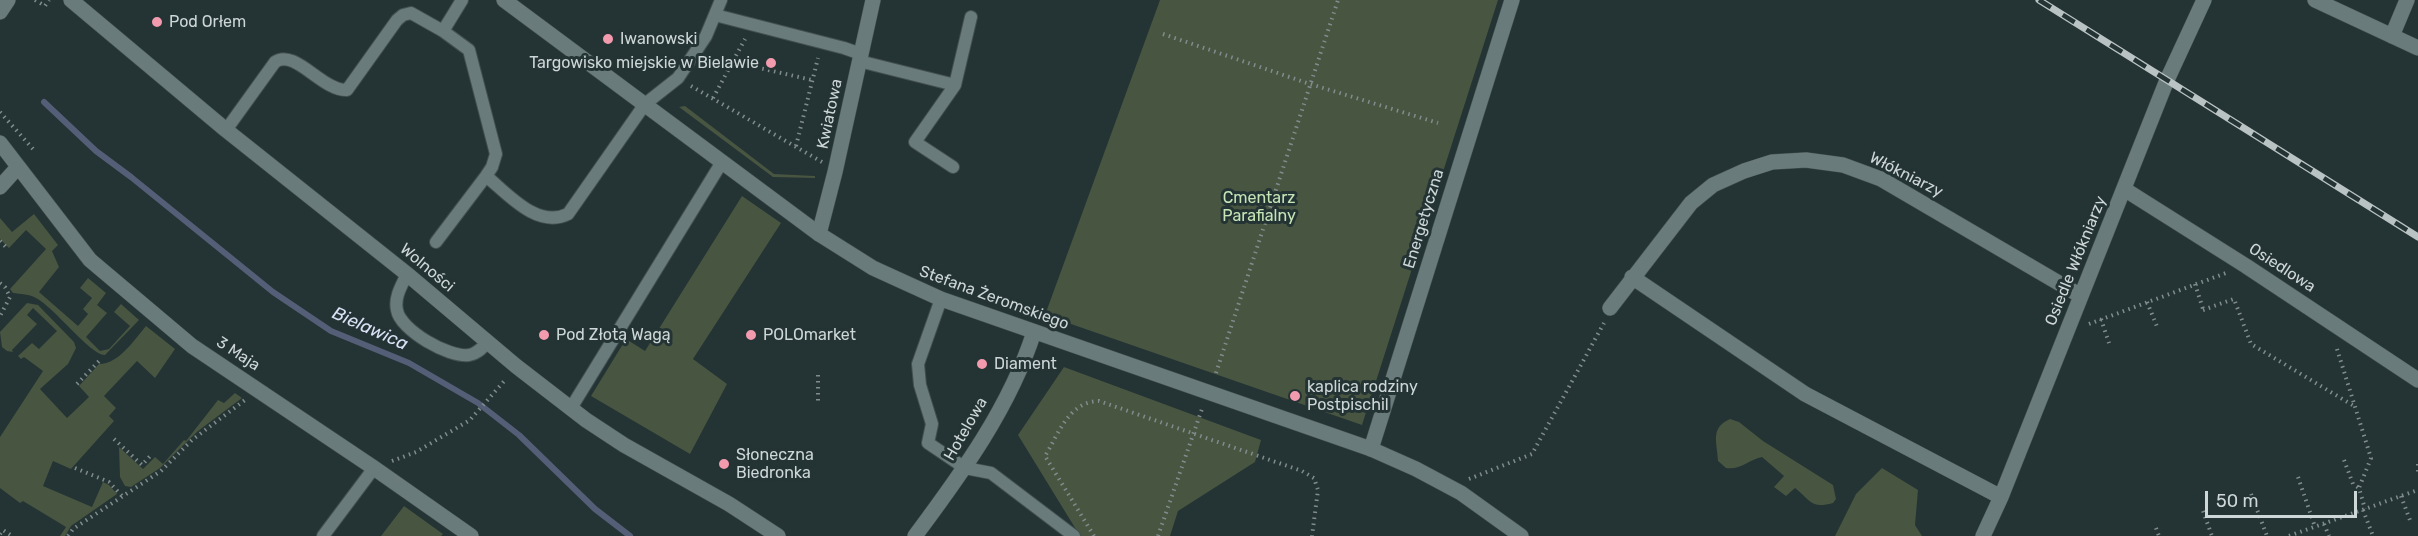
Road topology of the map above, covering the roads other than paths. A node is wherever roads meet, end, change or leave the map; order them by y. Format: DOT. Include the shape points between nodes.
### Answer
graph roads {
  1 [pos="8,0"];
  2 [pos="71,0"];
  3 [pos="462,0"];
  4 [pos="504,0"];
  5 [pos="721,0"];
  6 [pos="873,0"];
  7 [pos="1512,0"];
  8 [pos="2204,0"];
  9 [pos="2315,0"];
  10 [pos="2407,0"];
  11 [pos="0,12"];
  12 [pos="715,15"];
  13 [pos="971,17"];
  14 [pos="443,31"];
  15 [pos="2392,36"];
  16 [pos="2418,48"];
  17 [pos="860,58"];
  18 [pos="955,86"];
  19 [pos="645,104"];
  20 [pos="226,130"];
  21 [pos="0,143"];
  22 [pos="722,162"];
  23 [pos="18,167"];
  24 [pos="953,167"];
  25 [pos="486,176"];
  26 [pos="0,187"];
  27 [pos="2124,189"];
  28 [pos="819,234"];
  29 [pos="436,242"];
  30 [pos="407,274"];
  31 [pos="1632,277"];
  32 [pos="2081,296"];
  33 [pos="941,299"];
  34 [pos="1610,308"];
  35 [pos="1034,332"];
  36 [pos="488,342"];
  37 [pos="2418,380"];
  38 [pos="571,408"];
  39 [pos="1371,449"];
  40 [pos="374,468"];
  41 [pos="965,468"];
  42 [pos="2001,498"];
  43 [pos="323,536"];
  44 [pos="471,536"];
  45 [pos="778,536"];
  46 [pos="915,536"];
  47 [pos="1074,536"];
  48 [pos="1521,536"];
  49 [pos="1983,536"];
  1 -- 11 [label="street"];
  2 -- 20 [label="street, Wolności"];
  3 -- 14 [label="lane"];
  4 -- 19 [label="street, Stefana Żeromskiego"];
  5 -- 12 [label="lane"];
  6 -- 17 [label="street, Kwiatowa"];
  7 -- 39 [label="street, Energetyczna"];
  8 -- 27 [label="street, Osiedle Włókniarzy"];
  9 -- 15 [label="street"];
  10 -- 15 [label="street"];
  12 -- 17 [label="lane" via="821,42"];
  12 -- 19 [label="lane" via="678,78"];
  13 -- 18 [label="lane"];
  14 -- 20 [label="lane" via="411,13 404,15 347,90 338,91 297,63 280,58"];
  14 -- 25 [label="lane" via="469,50 496,154"];
  15 -- 16 [label="street"];
  17 -- 18 [label="lane"];
  17 -- 28 [label="street, Kwiatowa"];
  18 -- 24 [label="lane" via="915,142"];
  19 -- 22 [label="street, Stefana Żeromskiego"];
  19 -- 25 [label="lane" via="568,214 557,219 535,215"];
  20 -- 30 [label="street, Wolności"];
  21 -- 23 [label="street, 3 Maja"];
  22 -- 28 [label="street, Stefana Żeromskiego"];
  22 -- 38 [label="lane"];
  23 -- 26 [label="street"];
  23 -- 40 [label="street, 3 Maja" via="61,225 98,266 192,346"];
  25 -- 29 [label="lane"];
  27 -- 32 [label="street, Osiedle Włókniarzy"];
  27 -- 37 [label="street, Osiedlowa"];
  28 -- 33 [label="street, Stefana Żeromskiego" via="873,268"];
  30 -- 36 [label="street, Wolności"];
  30 -- 36 [label="lane" via="396,308 400,319 423,339 441,349 469,356"];
  31 -- 32 [label="street, Włókniarzy" via="1691,203 1713,185 1772,162 1806,160 1844,165 1881,179"];
  31 -- 34 [label="street, Włókniarzy"];
  31 -- 42 [label="street" via="1804,394"];
  32 -- 42 [label="street, Osiedle Włókniarzy"];
  33 -- 35 [label="street, Stefana Żeromskiego"];
  33 -- 41 [label="lane" via="922,348 918,373 932,424 928,442"];
  35 -- 39 [label="street, Stefana Żeromskiego"];
  35 -- 41 [label="street, Hotelowa" via="1026,358"];
  36 -- 38 [label="street, Wolności"];
  38 -- 45 [label="street, Wolności" via="624,445"];
  39 -- 48 [label="street, Stefana Żeromskiego" via="1449,487"];
  40 -- 43 [label="lane"];
  40 -- 44 [label="street, 3 Maja"];
  41 -- 46 [label="street, Hotelowa"];
  41 -- 47 [label="lane" via="991,473"];
  42 -- 49 [label="street, Osiedle Włókniarzy"];
}
